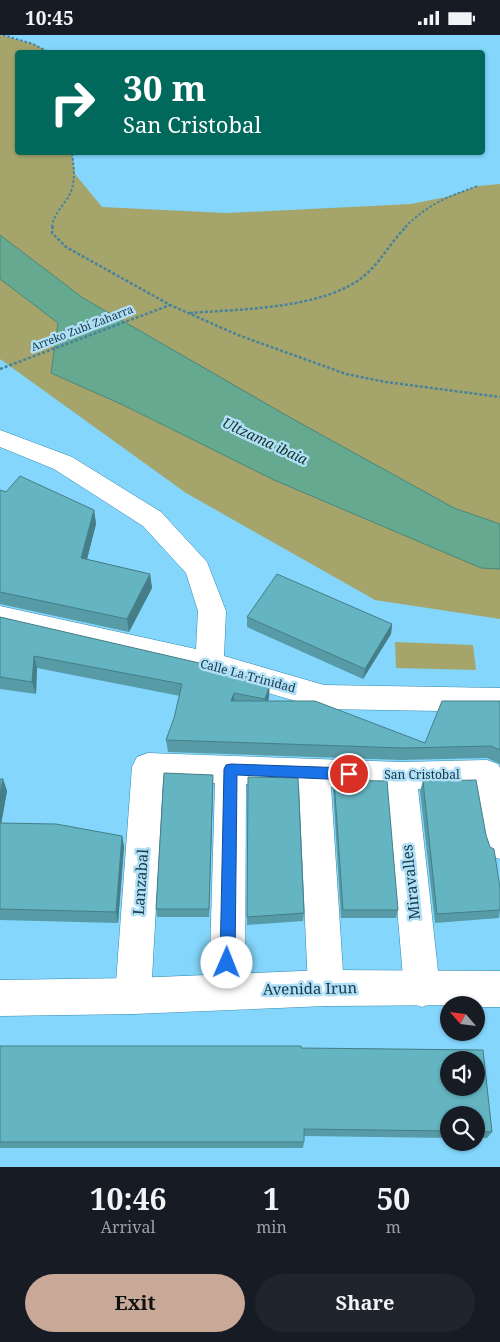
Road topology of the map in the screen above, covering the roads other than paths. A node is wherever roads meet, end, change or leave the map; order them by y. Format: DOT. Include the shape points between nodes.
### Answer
graph roads {
  1 [pos="0,439"];
  2 [pos="0,617"];
  3 [pos="209,664"];
  4 [pos="500,700"];
  5 [pos="148,767"];
  6 [pos="231,769"];
  7 [pos="314,773"];
  8 [pos="401,776"];
  9 [pos="500,844"];
  10 [pos="326,988"];
  11 [pos="422,989"];
  12 [pos="500,989"];
  13 [pos="227,991"];
  14 [pos="133,996"];
  15 [pos="0,998"];
  1 -- 3 [label="street" via="63,463 152,519 192,562 198,569 212,611"];
  2 -- 3 [label="street, Calle La Trinidad"];
  3 -- 4 [label="street, Calle La Trinidad" via="324,697"];
  5 -- 6 [label="street, San Cristobal"];
  5 -- 14 [label="street, Lanzabal"];
  6 -- 7 [label="street, San Cristobal"];
  6 -- 13 [label="street"];
  7 -- 8 [label="street, San Cristobal"];
  7 -- 10 [label="street"];
  8 -- 9 [label="street, San Cristobal" via="487,774"];
  8 -- 11 [label="street, Miravalles"];
  10 -- 11 [label="street, Avenida Irun"];
  10 -- 13 [label="street, Avenida Irun"];
  11 -- 12 [label="street, Avenida Irun"];
  13 -- 14 [label="street, Avenida Irun"];
  14 -- 15 [label="street, Avenida Irun"];
}
